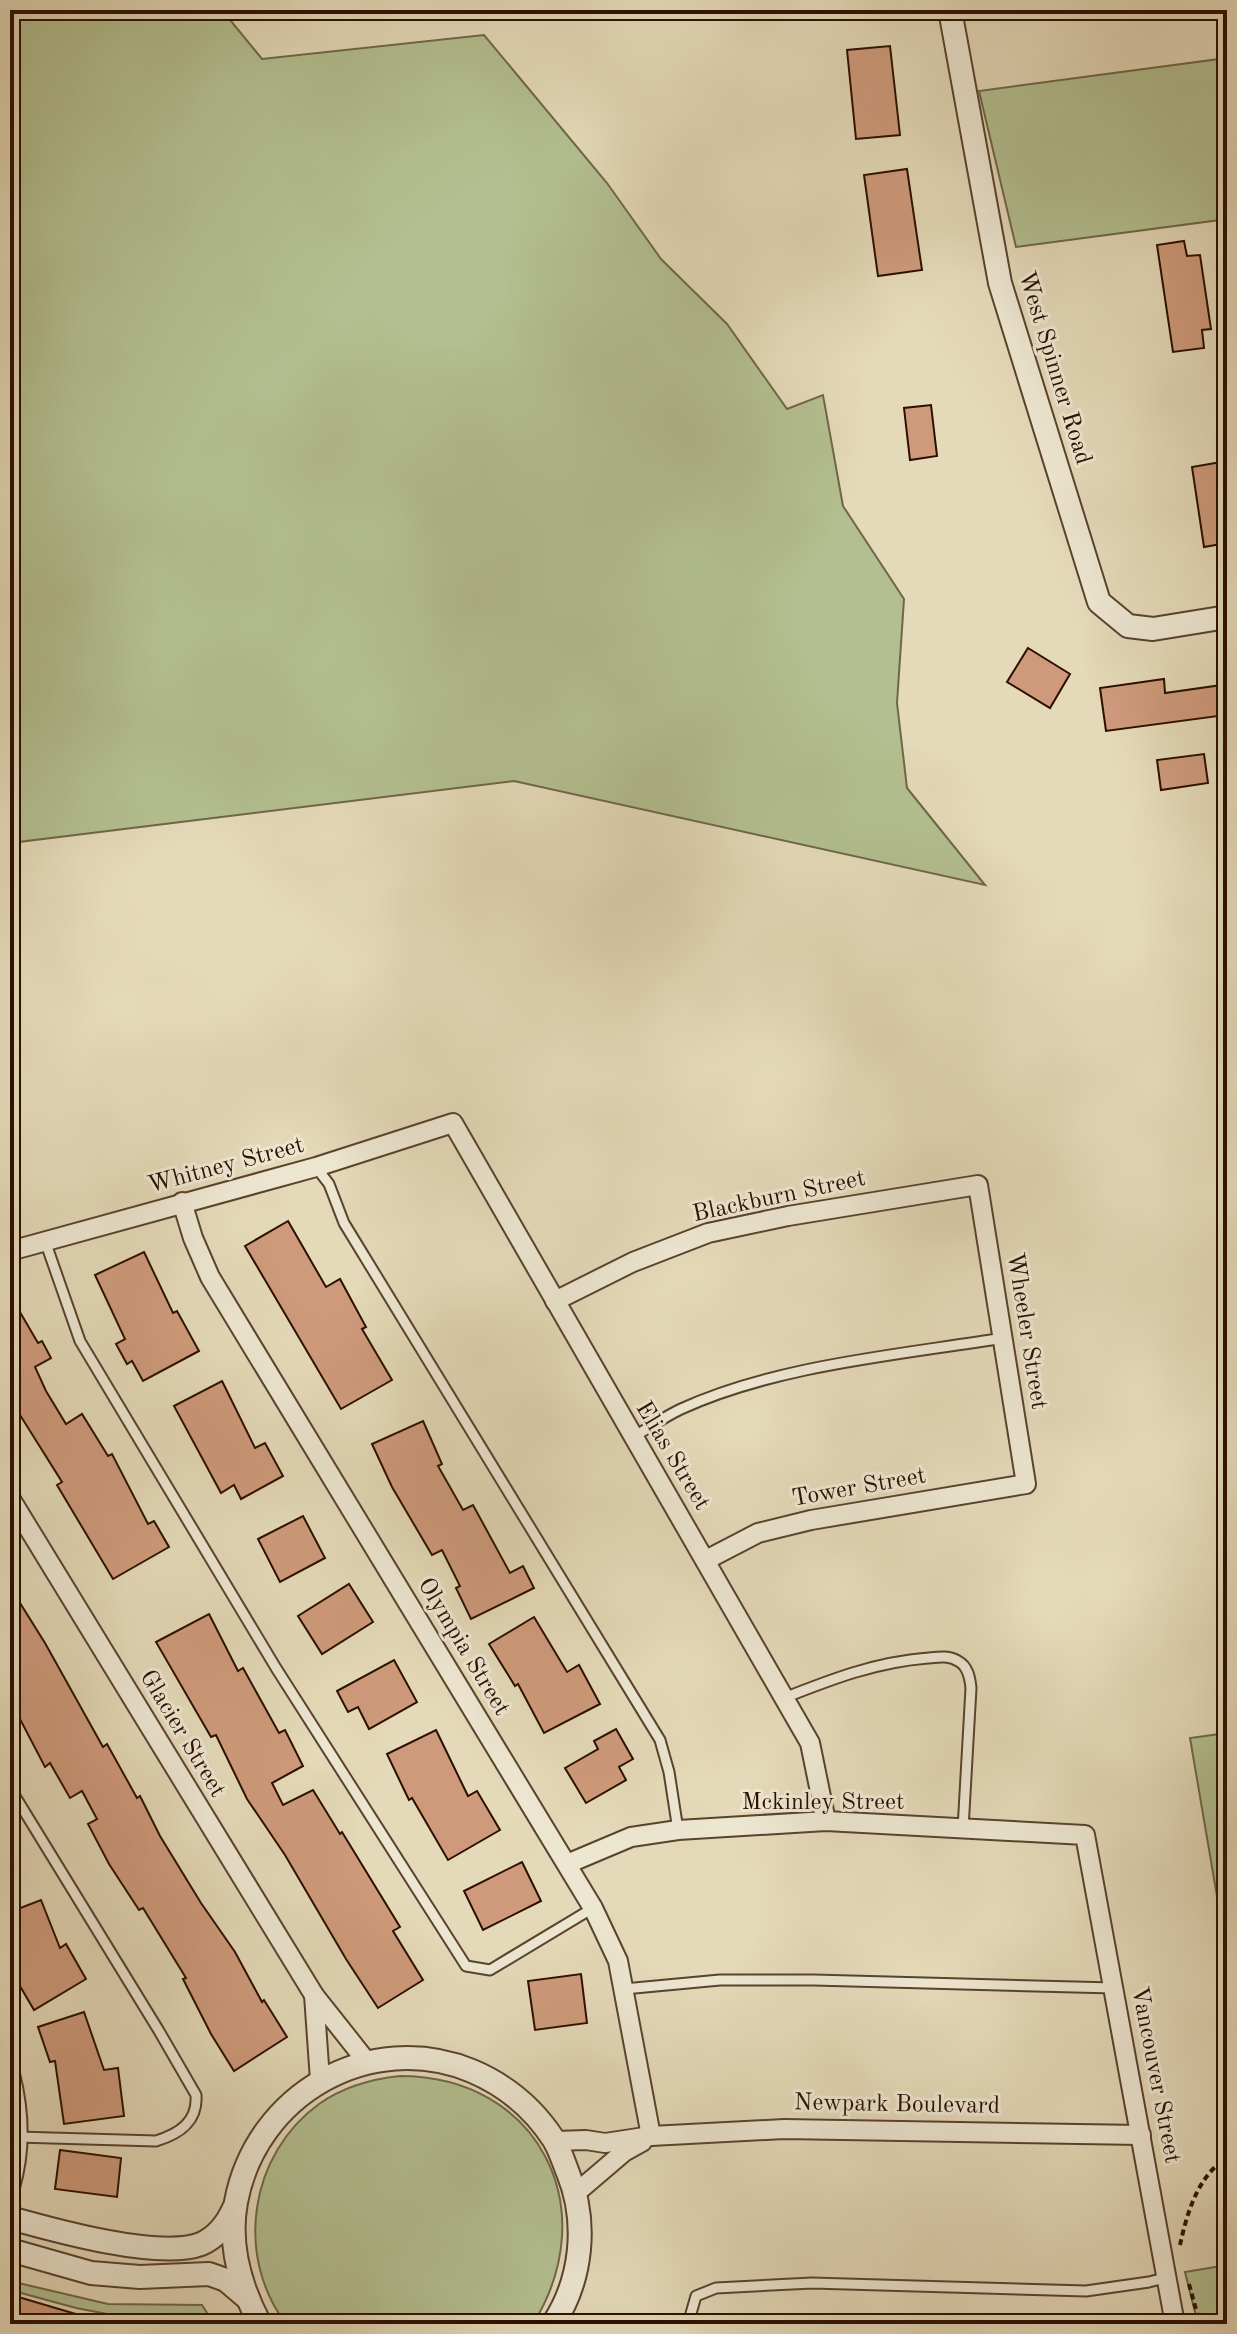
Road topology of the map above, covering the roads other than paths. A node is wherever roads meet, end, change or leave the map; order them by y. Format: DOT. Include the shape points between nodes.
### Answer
graph roads {
  1 [pos="950,10"];
  2 [pos="1227,617"];
  3 [pos="453,1123"];
  4 [pos="316,1167"];
  5 [pos="978,1185"];
  6 [pos="182,1202"];
  7 [pos="45,1241"];
  8 [pos="10,1251"];
  9 [pos="555,1301"];
  10 [pos="1003,1338"];
  11 [pos="633,1437"];
  12 [pos="1026,1484"];
  13 [pos="10,1498"];
  14 [pos="706,1560"];
  15 [pos="784,1698"];
  16 [pos="10,1788"];
  17 [pos="826,1821"];
  18 [pos="963,1829"];
  19 [pos="678,1830"];
  20 [pos="1085,1835"];
  21 [pos="567,1864"];
  22 [pos="593,1908"];
  23 [pos="1114,1988"];
  24 [pos="624,1989"];
  25 [pos="314,1995"];
  26 [pos="367,2062"];
  27 [pos="10,2074"];
  28 [pos="320,2080"];
  29 [pos="1141,2135"];
  30 [pos="651,2136"];
  31 [pos="17,2137"];
  32 [pos="555,2141"];
  33 [pos="10,2187"];
  34 [pos="576,2193"];
  35 [pos="235,2203"];
  36 [pos="10,2218"];
  37 [pos="10,2250"];
  38 [pos="1168,2277"];
  39 [pos="246,2298"];
  40 [pos="260,2324"];
  41 [pos="553,2324"];
  42 [pos="688,2324"];
  43 [pos="1175,2324"];
  1 -- 2 [label="street, West Spinner Road" via="1000,283 1099,602 1128,626 1153,629"];
  3 -- 4 [label="street, Whitney Street"];
  3 -- 9 [label="street, Elias Street"];
  4 -- 6 [label="street, Whitney Street"];
  4 -- 19 [label="lane" via="329,1184 344,1223 660,1740"];
  5 -- 9 [label="street, Blackburn Street" via="708,1233"];
  5 -- 10 [label="street, Wheeler Street"];
  6 -- 7 [label="street, Whitney Street"];
  6 -- 21 [label="street, Olympia Street" via="210,1277"];
  7 -- 8 [label="street, Whitney Street"];
  7 -- 22 [label="lane" via="80,1341 276,1668 466,1966 490,1970"];
  9 -- 11 [label="street, Elias Street"];
  10 -- 11 [label="lane" via="793,1373 727,1391"];
  10 -- 12 [label="street, Wheeler Street"];
  11 -- 14 [label="street, Elias Street"];
  12 -- 14 [label="street, Tower Street" via="811,1520 758,1533"];
  13 -- 25 [label="street, Glacier Street"];
  14 -- 15 [label="street, Elias Street"];
  15 -- 17 [label="street, Elias Street" via="810,1743"];
  15 -- 18 [label="lane" via="879,1664 945,1657 958,1661 966,1668 971,1688"];
  16 -- 31 [label="lane" via="159,2031 196,2095 197,2107 175,2135 156,2141"];
  17 -- 18 [label="street, Mckinley Street"];
  17 -- 19 [label="street, Mckinley Street"];
  18 -- 20 [label="street, Mckinley Street"];
  19 -- 21 [label="street, Mckinley Street" via="631,1837"];
  20 -- 23 [label="street, Vancouver Street"];
  21 -- 22 [label="street, Olympia Street"];
  22 -- 24 [label="street, Olympia Street" via="618,1961"];
  23 -- 24 [label="lane" via="720,1980"];
  23 -- 29 [label="street, Vancouver Street"];
  24 -- 30 [label="street, Olympia Street"];
  25 -- 26 [label="street, Glacier Street"];
  25 -- 28 [label="street, Glacier Street"];
  26 -- 28 [label="street"];
  26 -- 32 [label="street" via="425,2059 494,2081 528,2107"];
  27 -- 31 [label="street"];
  28 -- 35 [label="street" via="273,2120 243,2173"];
  29 -- 30 [label="street, Newpark Boulevard" via="784,2129"];
  29 -- 38 [label="street, Vancouver Street"];
  30 -- 32 [label="street, Newpark Boulevard" via="605,2143"];
  30 -- 34 [label="street, Newpark Boulevard"];
  31 -- 33 [label="street"];
  32 -- 34 [label="street"];
  34 -- 41 [label="street" via="576,2273"];
  35 -- 36 [label="street" via="229,2221 216,2235 182,2248 108,2242"];
  35 -- 39 [label="street" via="233,2235"];
  37 -- 39 [label="street" via="91,2273 209,2274 226,2280"];
  38 -- 42 [label="lane" via="1086,2291 812,2283 716,2288 696,2296"];
  38 -- 43 [label="street, Vancouver Street"];
  39 -- 40 [label="street"];
}
